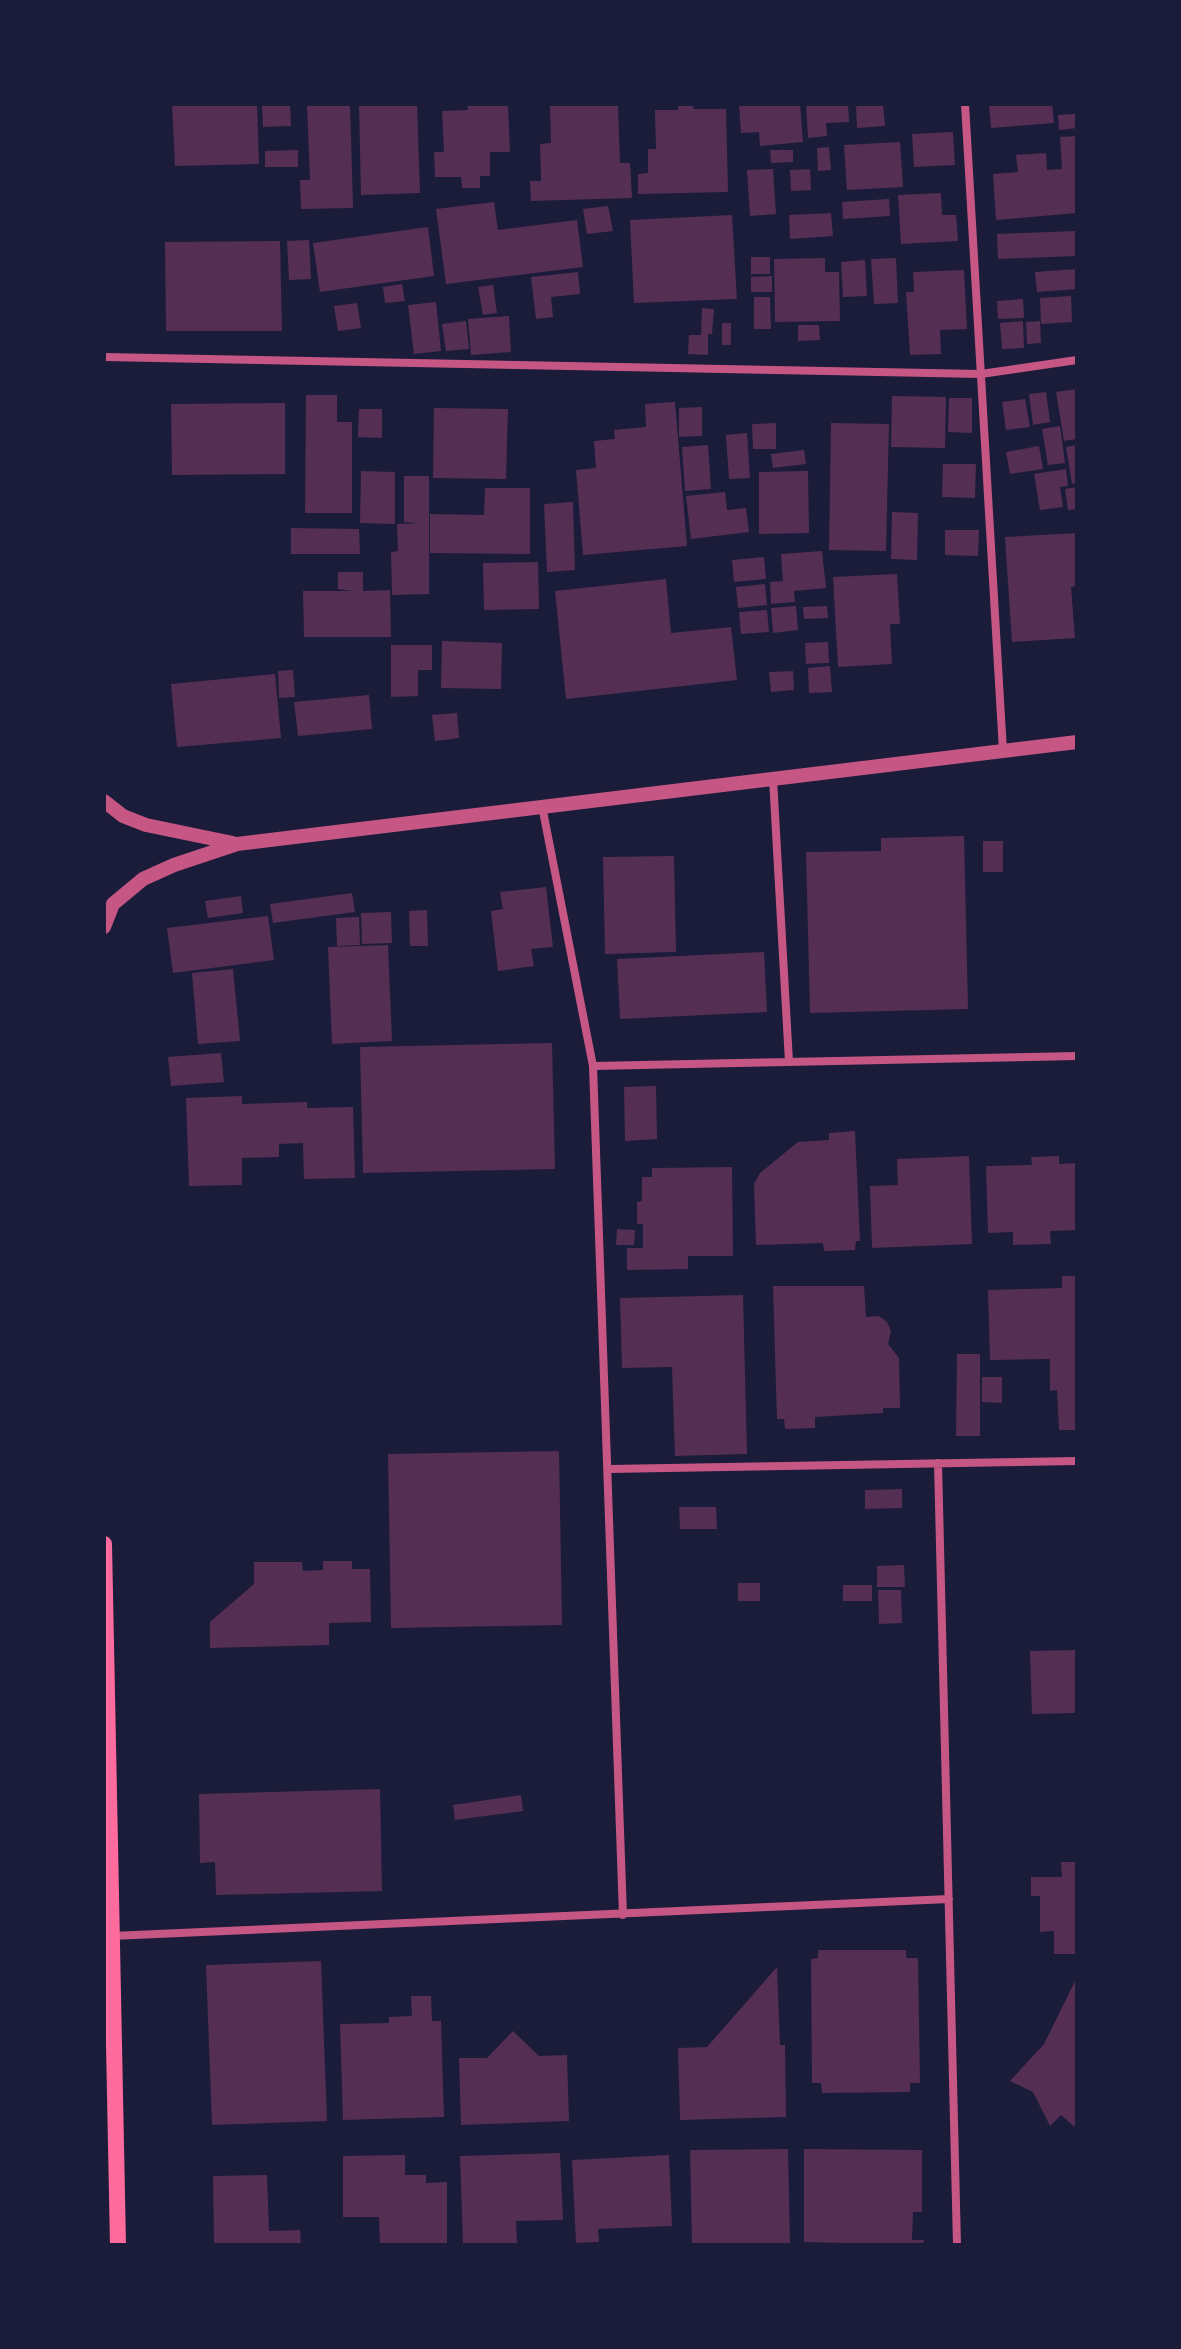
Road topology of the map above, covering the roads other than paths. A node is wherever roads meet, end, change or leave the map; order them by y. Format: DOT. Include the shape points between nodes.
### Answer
graph roads {
  1 [pos="965,104"];
  2 [pos="104,357"];
  3 [pos="1077,360"];
  4 [pos="981,374"];
  5 [pos="1077,742"];
  6 [pos="1003,751"];
  7 [pos="773,779"];
  8 [pos="104,801"];
  9 [pos="542,806"];
  10 [pos="237,844"];
  11 [pos="104,927"];
  12 [pos="1077,1056"];
  13 [pos="789,1062"];
  14 [pos="593,1066"];
  15 [pos="1077,1461"];
  16 [pos="938,1463"];
  17 [pos="609,1469"];
  18 [pos="104,1544"];
  19 [pos="949,1899"];
  20 [pos="623,1915"];
  21 [pos="112,1936"];
  22 [pos="118,2245"];
  23 [pos="957,2245"];
  1 -- 4 [label="street"];
  2 -- 4 [label="street"];
  3 -- 4 [label="street"];
  4 -- 6 [label="street"];
  5 -- 6 [label="street"];
  6 -- 7 [label="street"];
  7 -- 9 [label="street"];
  7 -- 13 [label="street"];
  8 -- 10 [label="street" via="146,825"];
  9 -- 10 [label="street"];
  9 -- 14 [label="street"];
  10 -- 11 [label="street" via="143,879 113,904"];
  12 -- 13 [label="street"];
  13 -- 14 [label="street"];
  14 -- 17 [label="street"];
  15 -- 16 [label="street"];
  16 -- 17 [label="street"];
  16 -- 19 [label="street"];
  17 -- 20 [label="street"];
  18 -- 21 [label="main road"];
  19 -- 20 [label="street"];
  19 -- 23 [label="street"];
  20 -- 21 [label="street"];
  21 -- 22 [label="main road"];
}
